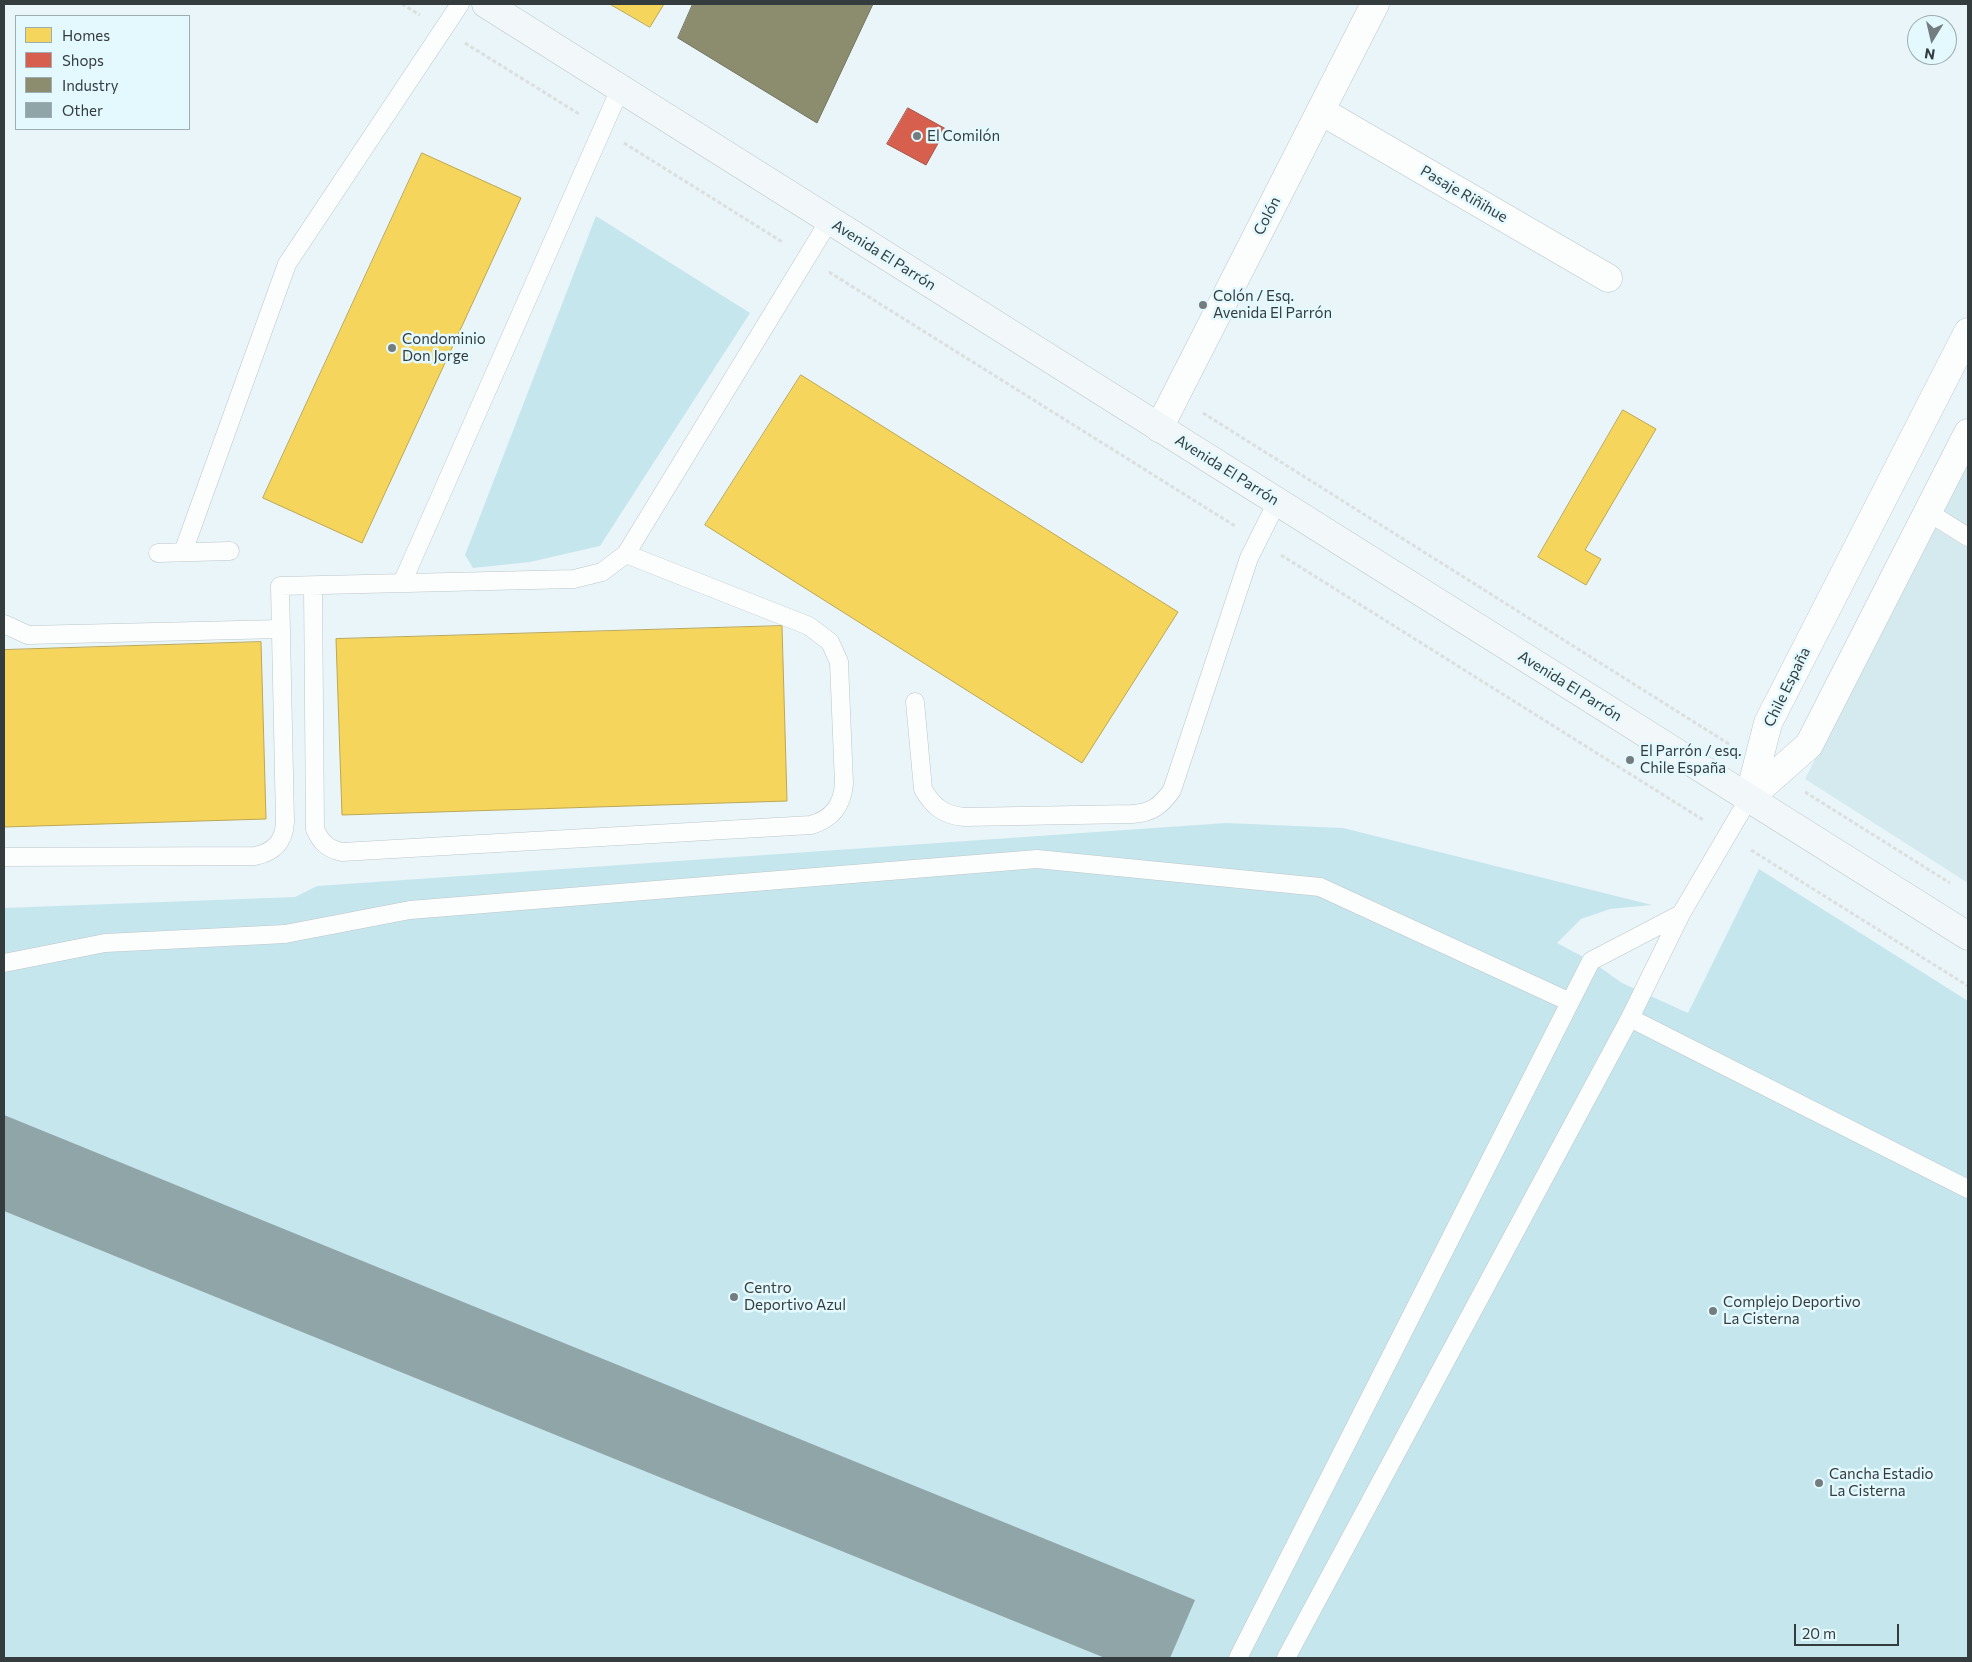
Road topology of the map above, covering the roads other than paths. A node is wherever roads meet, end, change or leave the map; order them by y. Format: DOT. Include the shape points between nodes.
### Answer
graph roads {
  1 [pos="460,4"];
  2 [pos="486,4"];
  3 [pos="1375,4"];
  4 [pos="620,89"];
  5 [pos="1321,110"];
  6 [pos="829,221"];
  7 [pos="1608,278"];
  8 [pos="1968,332"];
  9 [pos="1159,428"];
  10 [pos="1968,433"];
  11 [pos="1277,502"];
  12 [pos="1928,512"];
  13 [pos="1968,537"];
  14 [pos="230,551"];
  15 [pos="183,552"];
  16 [pos="158,553"];
  17 [pos="626,554"];
  18 [pos="402,583"];
  19 [pos="313,586"];
  20 [pos="4,624"];
  21 [pos="281,629"];
  22 [pos="915,702"];
  23 [pos="1749,798"];
  24 [pos="4,858"];
  25 [pos="1681,914"];
  26 [pos="1968,936"];
  27 [pos="4,963"];
  28 [pos="1570,1002"];
  29 [pos="1630,1018"];
  30 [pos="1968,1189"];
  31 [pos="1238,1658"];
  32 [pos="1286,1658"];
  1 -- 15 [label="lane" via="287,264"];
  2 -- 4 [label="main road, Avenida El Parrón"];
  3 -- 5 [label="street, Colón"];
  4 -- 6 [label="main road, Avenida El Parrón"];
  4 -- 18 [label="lane"];
  5 -- 7 [label="street, Pasaje Riñihue"];
  5 -- 9 [label="street, Colón"];
  6 -- 9 [label="main road, Avenida El Parrón"];
  6 -- 17 [label="lane"];
  8 -- 23 [label="street, Chile España" via="1768,723"];
  9 -- 11 [label="main road, Avenida El Parrón"];
  10 -- 12 [label="street"];
  11 -- 22 [label="lane" via="1249,558 1172,790 1156,808 1132,814 951,816 934,806 923,789"];
  11 -- 23 [label="main road, Avenida El Parrón"];
  12 -- 13 [label="lane"];
  12 -- 23 [label="street" via="1809,745"];
  14 -- 15 [label="lane"];
  15 -- 16 [label="lane"];
  17 -- 18 [label="lane" via="602,572 574,579"];
  17 -- 19 [label="lane" via="809,626 830,642 839,662 844,784 841,801 832,816 811,825 333,850 324,845 314,829"];
  18 -- 19 [label="lane"];
  19 -- 21 [label="lane" via="280,586"];
  20 -- 21 [label="lane" via="28,634"];
  21 -- 24 [label="lane" via="285,822 280,842 274,849 255,856"];
  23 -- 25 [label="lane"];
  23 -- 26 [label="main road, Avenida El Parrón"];
  25 -- 28 [label="lane" via="1591,961"];
  25 -- 29 [label="lane"];
  27 -- 28 [label="lane" via="104,943 285,934 410,910 1037,859 1320,887"];
  28 -- 31 [label="lane"];
  29 -- 30 [label="lane"];
  29 -- 32 [label="lane"];
}
